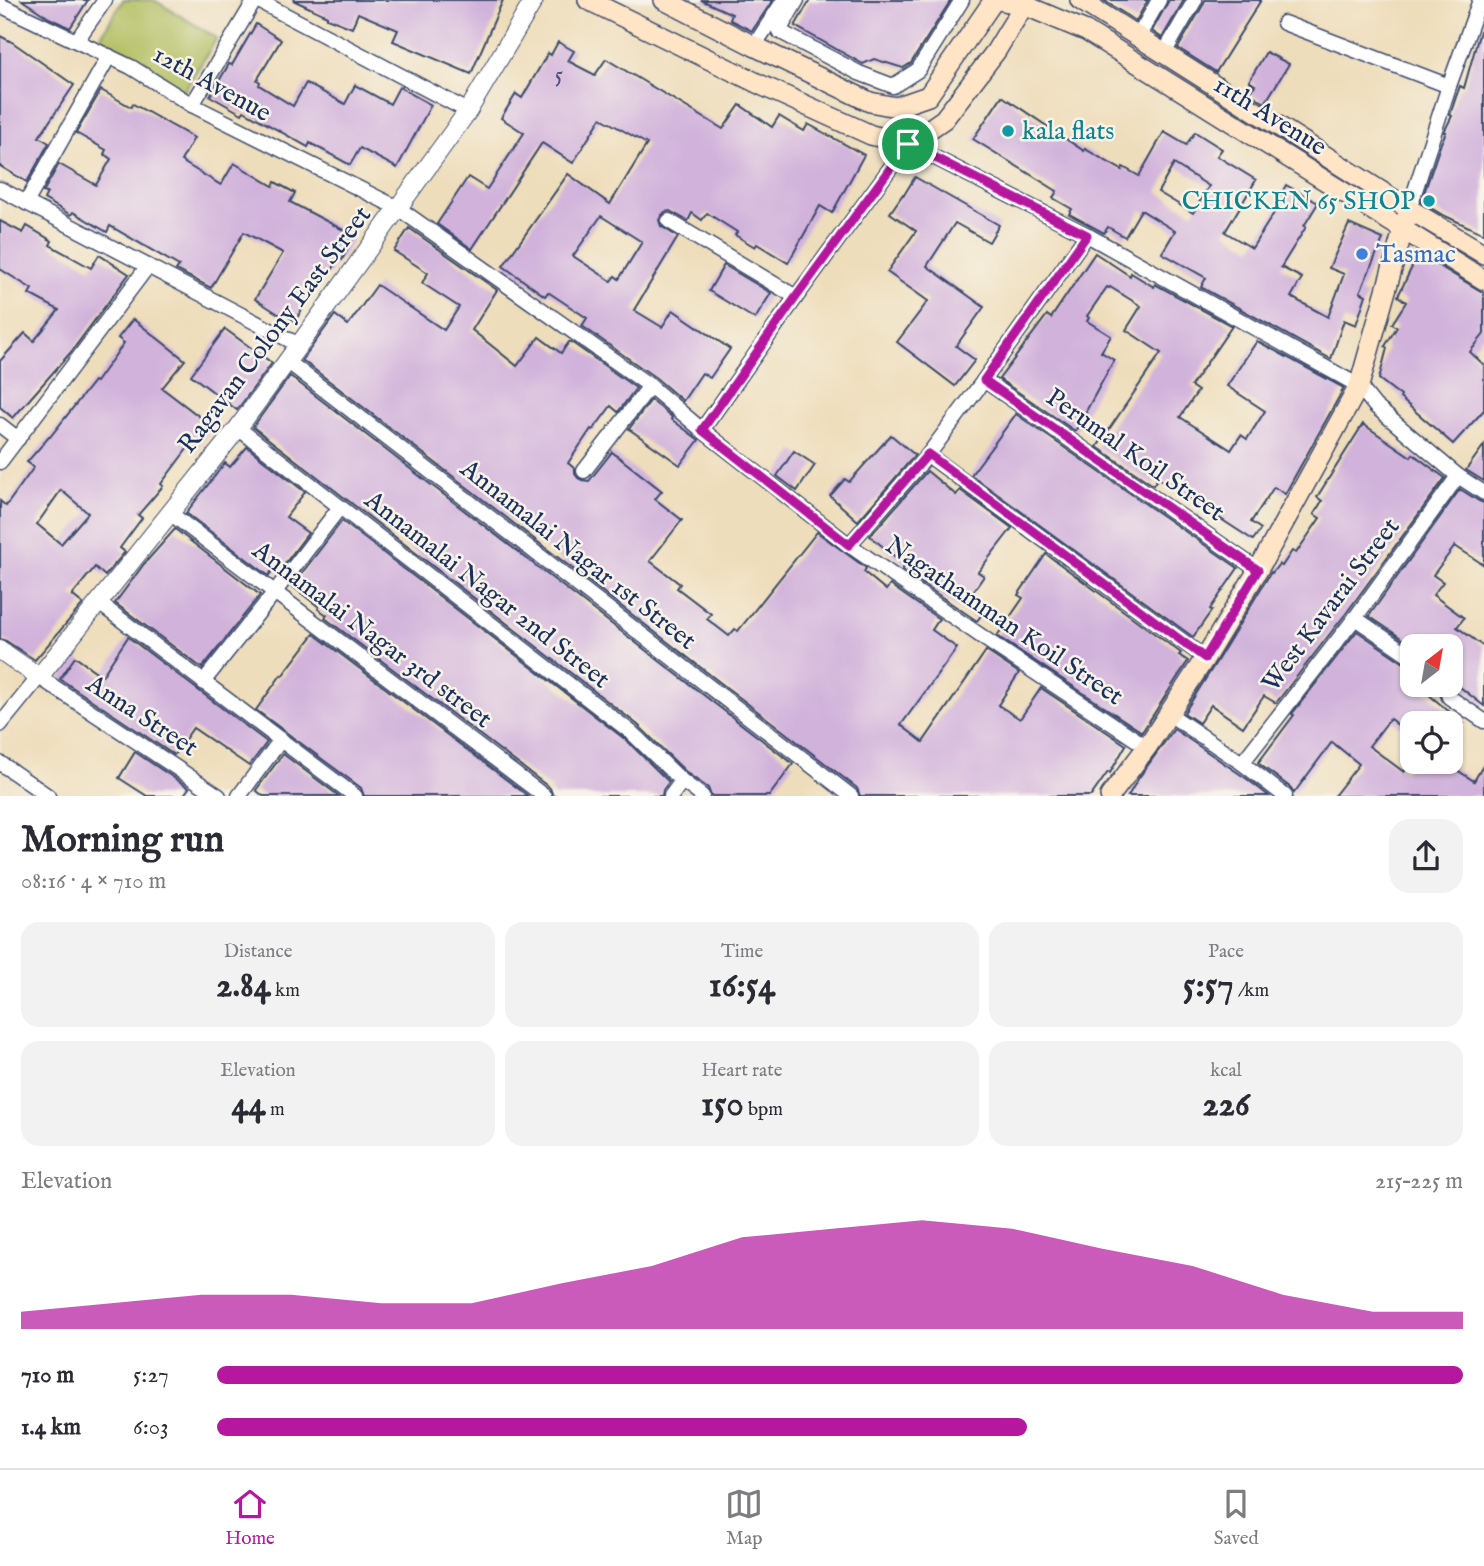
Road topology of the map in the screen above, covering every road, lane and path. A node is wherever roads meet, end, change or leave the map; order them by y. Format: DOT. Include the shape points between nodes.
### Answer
graph roads {
  1 [pos="105,0"];
  2 [pos="256,0"];
  3 [pos="534,0"];
  4 [pos="588,0"];
  5 [pos="664,0"];
  6 [pos="783,0"];
  7 [pos="797,0"];
  8 [pos="962,0"];
  9 [pos="996,0"];
  10 [pos="1080,0"];
  11 [pos="1160,0"];
  12 [pos="1195,0"];
  13 [pos="1480,0"];
  14 [pos="1025,2"];
  15 [pos="0,5"];
  16 [pos="1284,23"];
  17 [pos="1140,33"];
  18 [pos="77,40"];
  19 [pos="754,46"];
  20 [pos="1166,49"];
  21 [pos="109,56"];
  22 [pos="859,74"];
  23 [pos="1449,86"];
  24 [pos="849,92"];
  25 [pos="192,105"];
  26 [pos="468,111"];
  27 [pos="908,144"];
  28 [pos="0,189"];
  29 [pos="26,203"];
  30 [pos="398,208"];
  31 [pos="1409,209"];
  32 [pos="669,221"];
  33 [pos="1403,230"];
  34 [pos="1087,235"];
  35 [pos="1484,254"];
  36 [pos="148,266"];
  37 [pos="1484,280"];
  38 [pos="796,297"];
  39 [pos="299,345"];
  40 [pos="287,361"];
  41 [pos="984,380"];
  42 [pos="650,386"];
  43 [pos="1359,386"];
  44 [pos="0,425"];
  45 [pos="238,428"];
  46 [pos="702,430"];
  47 [pos="18,439"];
  48 [pos="928,454"];
  49 [pos="0,462"];
  50 [pos="584,471"];
  51 [pos="1458,476"];
  52 [pos="1484,492"];
  53 [pos="340,508"];
  54 [pos="170,513"];
  55 [pos="849,545"];
  56 [pos="1258,570"];
  57 [pos="274,593"];
  58 [pos="99,603"];
  59 [pos="1355,618"];
  60 [pos="1400,649"];
  61 [pos="0,650"];
  62 [pos="1205,658"];
  63 [pos="39,677"];
  64 [pos="203,682"];
  65 [pos="1449,697"];
  66 [pos="1169,713"];
  67 [pos="1484,721"];
  68 [pos="0,725"];
  69 [pos="280,741"];
  70 [pos="1147,747"];
  71 [pos="0,763"];
  72 [pos="1242,763"];
  73 [pos="682,781"];
  74 [pos="845,792"];
  75 [pos="48,796"];
  76 [pos="219,796"];
  77 [pos="239,796"];
  78 [pos="355,796"];
  79 [pos="544,796"];
  80 [pos="671,796"];
  81 [pos="702,796"];
  82 [pos="1110,796"];
  83 [pos="1285,796"];
  1 -- 18 [label="street"];
  2 -- 25 [label="street"];
  2 -- 26 [label="street"];
  3 -- 26 [label="street, Ragavan Colony East Street"];
  4 -- 27 [label="main road" via="871,135"];
  5 -- 19 [label="main road, 11th Avenue"];
  6 -- 19 [label="street"];
  7 -- 22 [label="street" via="779,32"];
  8 -- 22 [label="street" via="918,70 893,86"];
  9 -- 14 [label="main road, 11th Avenue"];
  9 -- 24 [label="main road, 11th Avenue" via="928,96 896,107"];
  10 -- 17 [label="main road, 11th Avenue"];
  11 -- 17 [label="street"];
  12 -- 20 [label="street"];
  13 -- 23 [label="street"];
  14 -- 27 [label="main road" via="996,51 944,119"];
  14 -- 33 [label="main road, 11th Avenue" via="1086,31"];
  15 -- 18 [label="street, 12th Avenue"];
  16 -- 23 [label="street"];
  17 -- 20 [label="main road, 11th Avenue"];
  18 -- 21 [label="street, 12th Avenue"];
  19 -- 24 [label="main road, 11th Avenue"];
  20 -- 31 [label="main road, 11th Avenue"];
  21 -- 25 [label="street, 12th Avenue"];
  21 -- 29 [label="street"];
  22 -- 24 [label="street"];
  23 -- 31 [label="street"];
  25 -- 30 [label="street, 12th Avenue"];
  26 -- 30 [label="street, Ragavan Colony East Street"];
  27 -- 34 [label="street"];
  27 -- 38 [label="street"];
  28 -- 29 [label="street"];
  29 -- 36 [label="street"];
  30 -- 39 [label="street, Ragavan Colony East Street"];
  30 -- 42 [label="street, 12th Avenue"];
  31 -- 33 [label="main road"];
  31 -- 35 [label="main road, 11th Avenue"];
  32 -- 38 [label="street"];
  33 -- 37 [label="main road, 11th Avenue"];
  33 -- 43 [label="main road"];
  34 -- 41 [label="street"];
  34 -- 43 [label="street"];
  36 -- 39 [label="street"];
  36 -- 47 [label="street"];
  38 -- 46 [label="street"];
  39 -- 40 [label="street, Ragavan Colony East Street"];
  40 -- 45 [label="street, Ragavan Colony East Street"];
  40 -- 74 [label="street, Annamalai Nagar 1st Street"];
  41 -- 48 [label="street"];
  41 -- 56 [label="street, Perumal Koil Street"];
  42 -- 46 [label="street, Nagathamman Koil Street"];
  42 -- 50 [label="street"];
  43 -- 51 [label="street" via="1375,406"];
  43 -- 56 [label="main road"];
  44 -- 47 [label="street"];
  45 -- 53 [label="street, Annamalai Nagar 2nd Street"];
  45 -- 54 [label="street, Ragavan Colony East Street"];
  46 -- 55 [label="street, Nagathamman Koil Street"];
  47 -- 49 [label="street"];
  48 -- 55 [label="street"];
  48 -- 62 [label="street"];
  51 -- 52 [label="street"];
  51 -- 59 [label="street, West Kavarai Street"];
  53 -- 57 [label="street"];
  53 -- 73 [label="street, Annamalai Nagar 2nd Street" via="632,733"];
  54 -- 57 [label="street, Annamalai Nagar 3rd street"];
  54 -- 58 [label="street, Ragavan Colony East Street"];
  55 -- 70 [label="street, Nagathamman Koil Street"];
  56 -- 62 [label="main road"];
  57 -- 64 [label="street"];
  57 -- 79 [label="street, Annamalai Nagar 3rd street"];
  58 -- 63 [label="street, Ragavan Colony East Street"];
  58 -- 64 [label="street"];
  59 -- 60 [label="street"];
  59 -- 72 [label="street, West Kavarai Street"];
  61 -- 63 [label="street"];
  62 -- 66 [label="main road"];
  63 -- 68 [label="street"];
  63 -- 76 [label="street, Anna Street"];
  64 -- 69 [label="street"];
  65 -- 67 [label="street"];
  66 -- 70 [label="main road"];
  66 -- 72 [label="street"];
  69 -- 77 [label="street"];
  69 -- 78 [label="street"];
  70 -- 82 [label="main road"];
  71 -- 75 [label="street"];
  72 -- 83 [label="street"];
  73 -- 80 [label="street"];
  73 -- 81 [label="street, Annamalai Nagar 2nd Street"];
}
